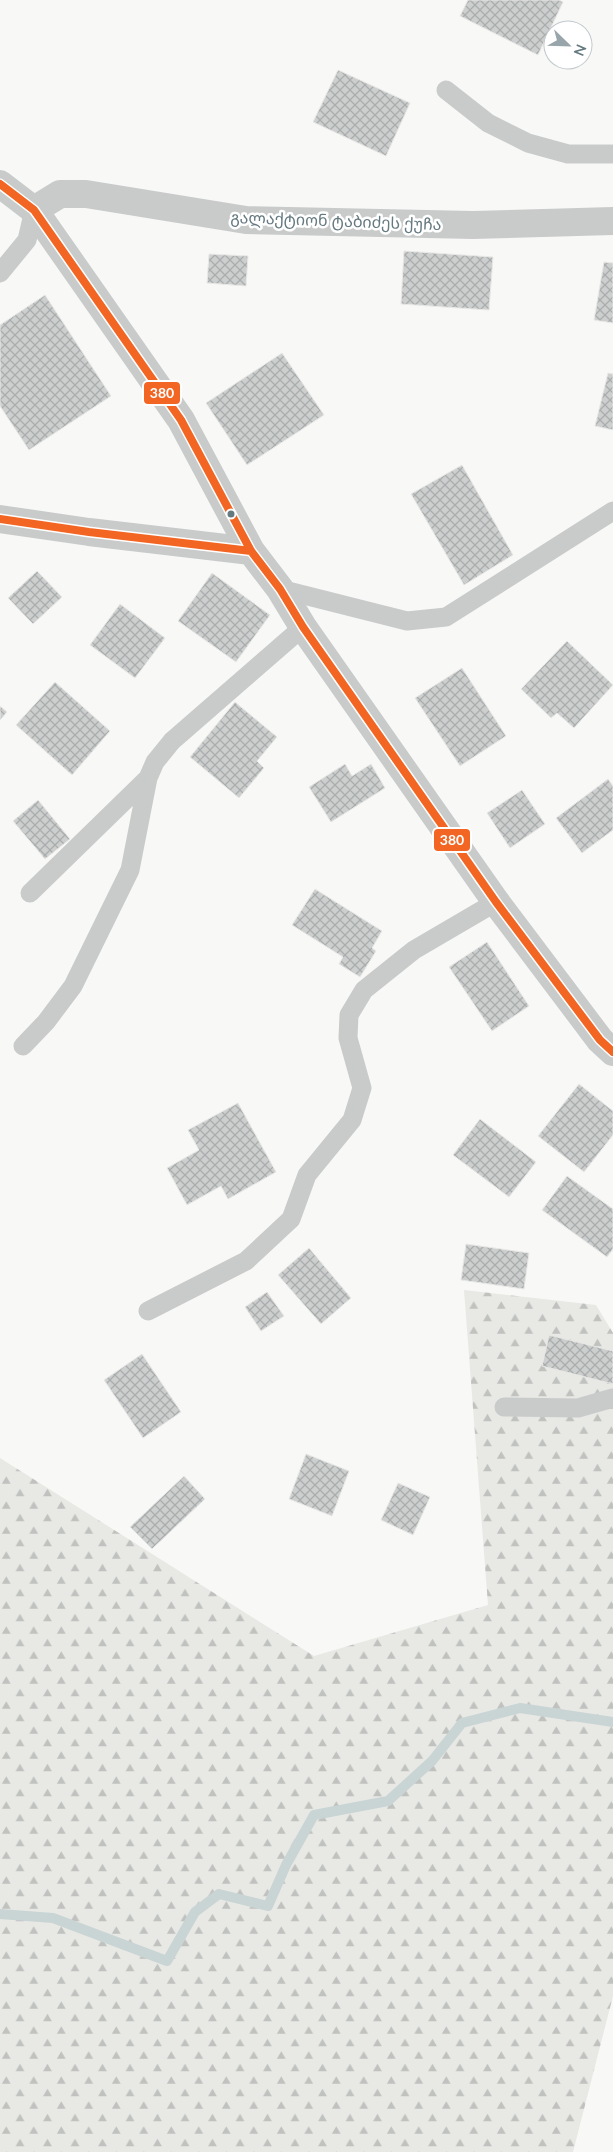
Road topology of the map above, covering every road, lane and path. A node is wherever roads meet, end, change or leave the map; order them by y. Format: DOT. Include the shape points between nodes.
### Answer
graph roads {
  1 [pos="446,90"];
  2 [pos="613,154"];
  3 [pos="0,184"];
  4 [pos="34,210"];
  5 [pos="613,221"];
  6 [pos="0,273"];
  7 [pos="613,511"];
  8 [pos="0,519"];
  9 [pos="250,551"];
  10 [pos="280,589"];
  11 [pos="303,627"];
  12 [pos="148,778"];
  13 [pos="30,893"];
  14 [pos="496,902"];
  15 [pos="609,1043"];
  16 [pos="23,1046"];
  17 [pos="148,1311"];
  18 [pos="613,1398"];
  19 [pos="504,1407"];
  1 -- 2 [label="lane" via="488,123 528,143 568,154"];
  3 -- 4 [label="street"];
  4 -- 5 [label="street, გალაქტიონ ტაბიძეს ქუჩა" via="60,194 86,194 246,220 474,225"];
  4 -- 6 [label="lane" via="27,240"];
  4 -- 9 [label="street" via="181,420"];
  7 -- 10 [label="lane" via="446,617 407,622"];
  8 -- 9 [label="street"];
  9 -- 10 [label="street"];
  10 -- 11 [label="street"];
  11 -- 12 [label="lane" via="172,741 155,762"];
  11 -- 14 [label="street"];
  12 -- 13 [label="lane"];
  12 -- 16 [label="lane" via="130,870 74,986"];
  14 -- 15 [label="street"];
  14 -- 17 [label="lane" via="414,950 364,990 349,1015 348,1038 362,1088 352,1120 306,1175 290,1219 246,1261"];
  18 -- 19 [label="lane" via="578,1408"];
}
